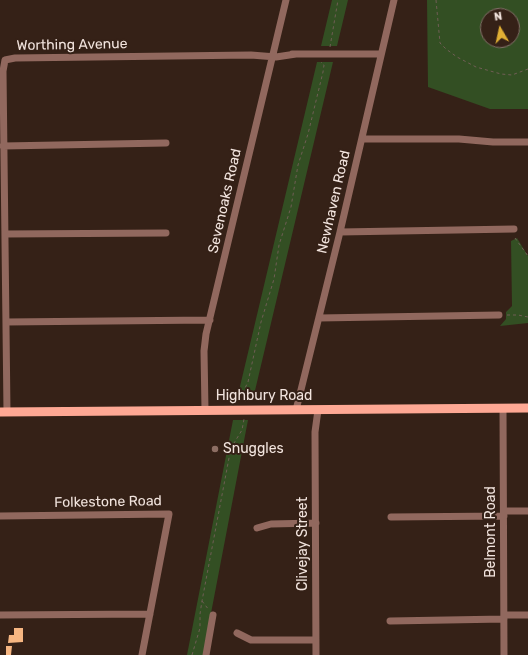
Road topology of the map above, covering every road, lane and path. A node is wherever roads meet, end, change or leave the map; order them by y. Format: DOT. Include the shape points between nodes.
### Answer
graph roads {
  1 [pos="286,0"];
  2 [pos="338,0"];
  3 [pos="394,0"];
  4 [pos="436,0"];
  5 [pos="323,54"];
  6 [pos="381,54"];
  7 [pos="273,55"];
  8 [pos="528,69"];
  9 [pos="362,139"];
  10 [pos="528,142"];
  11 [pos="166,143"];
  12 [pos="3,146"];
  13 [pos="2,156"];
  14 [pos="514,229"];
  15 [pos="340,232"];
  16 [pos="166,233"];
  17 [pos="5,234"];
  18 [pos="515,238"];
  19 [pos="528,256"];
  20 [pos="502,315"];
  21 [pos="528,317"];
  22 [pos="319,318"];
  23 [pos="210,320"];
  24 [pos="6,322"];
  25 [pos="503,408"];
  26 [pos="528,408"];
  27 [pos="205,410"];
  28 [pos="245,410"];
  29 [pos="296,410"];
  30 [pos="315,410"];
  31 [pos="3,412"];
  32 [pos="528,511"];
  33 [pos="504,513"];
  34 [pos="0,516"];
  35 [pos="391,516"];
  36 [pos="316,523"];
  37 [pos="257,528"];
  38 [pos="202,601"];
  39 [pos="150,614"];
  40 [pos="0,615"];
  41 [pos="213,615"];
  42 [pos="528,615"];
  43 [pos="504,617"];
  44 [pos="390,621"];
  45 [pos="237,633"];
  46 [pos="316,640"];
  47 [pos="142,655"];
  48 [pos="192,655"];
  49 [pos="206,655"];
  50 [pos="316,655"];
  51 [pos="504,655"];
  1 -- 7 [label="street, Sevenoaks Road"];
  2 -- 5 [label="path" via="330,48 324,48"];
  3 -- 6 [label="street, Newhaven Road"];
  4 -- 8 [label="path" via="440,43 446,49 476,67 501,74 512,75"];
  5 -- 6 [label="street, Worthing Avenue"];
  5 -- 7 [label="street, Worthing Avenue"];
  5 -- 28 [label="path" via="323,72 298,165 292,207 279,245 273,283 261,322 248,382 242,394 246,398"];
  6 -- 9 [label="street, Newhaven Road"];
  7 -- 12 [label="street, Worthing Avenue" via="5,60"];
  7 -- 23 [label="street, Sevenoaks Road"];
  9 -- 10 [label="street"];
  9 -- 15 [label="street, Newhaven Road"];
  11 -- 12 [label="street"];
  12 -- 13 [label="street, Worthing Avenue"];
  13 -- 17 [label="street, Worthing Avenue"];
  14 -- 15 [label="street"];
  15 -- 22 [label="street, Newhaven Road"];
  16 -- 17 [label="street"];
  17 -- 24 [label="street, Worthing Avenue"];
  18 -- 19 [label="path"];
  20 -- 21 [label="path"];
  20 -- 22 [label="street"];
  22 -- 29 [label="street, Newhaven Road"];
  23 -- 24 [label="street"];
  23 -- 27 [label="street, Sevenoaks Road" via="204,352"];
  24 -- 31 [label="street, Worthing Avenue"];
  25 -- 26 [label="main road, Highbury Road"];
  25 -- 30 [label="main road, Highbury Road"];
  25 -- 33 [label="street, Belmont Road"];
  27 -- 28 [label="main road, Highbury Road"];
  27 -- 31 [label="main road, Highbury Road"];
  28 -- 29 [label="main road, Highbury Road"];
  28 -- 38 [label="path" via="242,430 229,458"];
  29 -- 30 [label="main road, Highbury Road"];
  30 -- 36 [label="street, Clivejay Street"];
  32 -- 33 [label="street"];
  33 -- 35 [label="street"];
  33 -- 43 [label="street, Belmont Road"];
  34 -- 39 [label="street, Folkestone Road" via="169,514"];
  36 -- 37 [label="street" via="271,524"];
  36 -- 46 [label="street, Clivejay Street"];
  38 -- 41 [label="path"];
  38 -- 48 [label="path" via="200,628"];
  39 -- 40 [label="street"];
  39 -- 47 [label="street, Folkestone Road"];
  41 -- 49 [label="street"];
  42 -- 43 [label="street"];
  43 -- 44 [label="street"];
  43 -- 51 [label="street, Belmont Road"];
  45 -- 46 [label="street" via="251,640"];
  46 -- 50 [label="street, Clivejay Street"];
}
